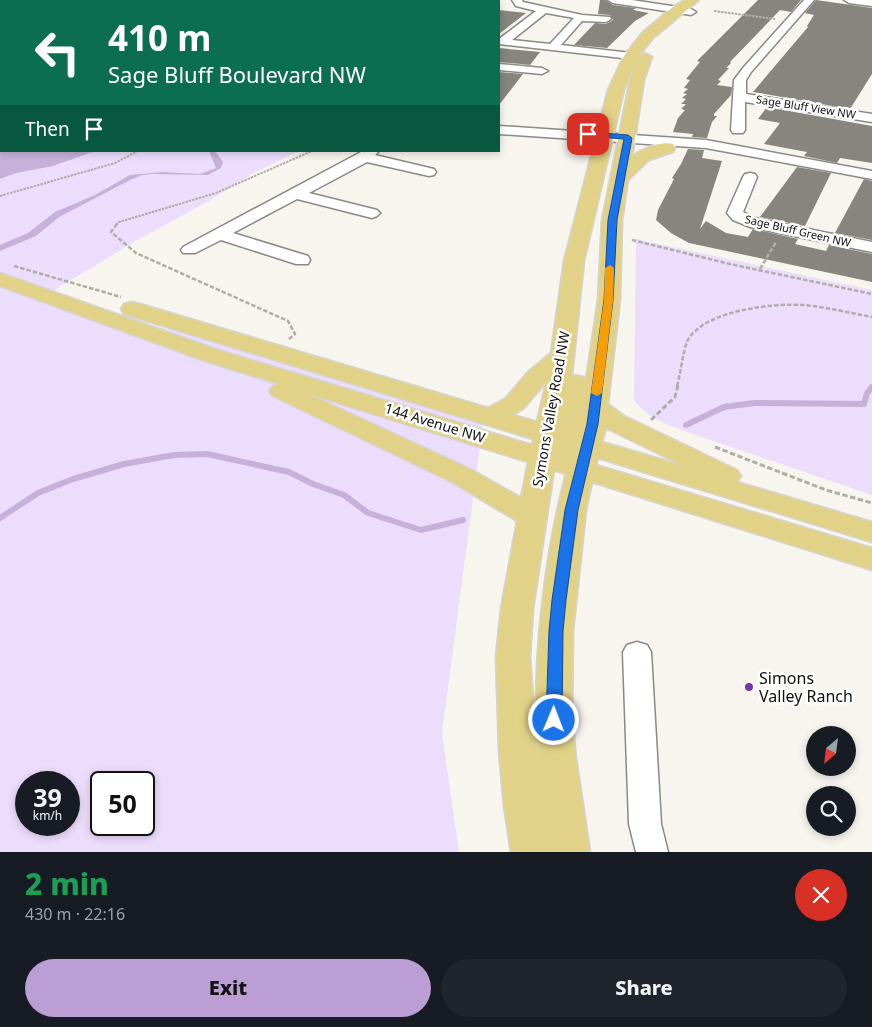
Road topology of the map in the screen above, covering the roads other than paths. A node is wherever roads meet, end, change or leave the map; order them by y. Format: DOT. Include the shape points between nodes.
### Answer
graph roads {
  1 [pos="613,0"];
  2 [pos="809,0"];
  3 [pos="849,0"];
  4 [pos="519,2"];
  5 [pos="872,3"];
  6 [pos="651,6"];
  7 [pos="693,6"];
  8 [pos="509,10"];
  9 [pos="544,10"];
  10 [pos="579,18"];
  11 [pos="606,19"];
  12 [pos="554,51"];
  13 [pos="631,56"];
  14 [pos="591,58"];
  15 [pos="500,67"];
  16 [pos="542,71"];
  17 [pos="740,97"];
  18 [pos="870,115"];
  19 [pos="500,130"];
  20 [pos="738,130"];
  21 [pos="604,139"];
  22 [pos="627,141"];
  23 [pos="667,148"];
  24 [pos="751,153"];
  25 [pos="368,154"];
  26 [pos="430,172"];
  27 [pos="872,175"];
  28 [pos="750,177"];
  29 [pos="620,178"];
  30 [pos="295,194"];
  31 [pos="372,213"];
  32 [pos="220,234"];
  33 [pos="872,247"];
  34 [pos="189,250"];
  35 [pos="302,260"];
  36 [pos="6,276"];
  37 [pos="210,355"];
  38 [pos="563,355"];
  39 [pos="595,404"];
  40 [pos="488,418"];
  41 [pos="565,452"];
  42 [pos="795,510"];
  43 [pos="532,517"];
  44 [pos="872,532"];
  45 [pos="872,559"];
  46 [pos="637,652"];
  47 [pos="531,852"];
  48 [pos="570,852"];
  49 [pos="652,852"];
  1 -- 6 [label="street"];
  2 -- 17 [label="street" via="746,70 740,80"];
  3 -- 5 [label="street"];
  4 -- 8 [label="street"];
  4 -- 9 [label="street"];
  6 -- 7 [label="main road"];
  7 -- 13 [label="main road, Symons Valley Road NW" via="648,35"];
  7 -- 22 [label="main road, Symons Valley Road NW" via="656,39 644,58"];
  9 -- 10 [label="street"];
  9 -- 12 [label="street" via="502,42"];
  10 -- 11 [label="street"];
  10 -- 12 [label="street" via="555,45"];
  12 -- 13 [label="street"];
  12 -- 14 [label="street"];
  13 -- 21 [label="main road, Symons Valley Road NW" via="616,90"];
  15 -- 16 [label="street"];
  17 -- 18 [label="street, Sage Bluff View NW"];
  17 -- 20 [label="street"];
  19 -- 21 [label="street" via="551,138"];
  21 -- 22 [label="street"];
  21 -- 38 [label="main road, Symons Valley Road NW" via="574,261"];
  22 -- 23 [label="street"];
  22 -- 24 [label="street" via="706,144"];
  22 -- 29 [label="main road, Symons Valley Road NW"];
  23 -- 24 [label="street"];
  23 -- 29 [label="main road" via="644,156"];
  24 -- 27 [label="street"];
  25 -- 26 [label="street"];
  25 -- 30 [label="street"];
  28 -- 33 [label="street, Sage Bluff Green NW" via="735,213 739,217"];
  29 -- 39 [label="main road, Symons Valley Road NW" via="612,220 609,300"];
  30 -- 31 [label="street"];
  30 -- 32 [label="street"];
  32 -- 34 [label="street"];
  32 -- 35 [label="street"];
  36 -- 37 [label="main road, 144 Avenue NW"];
  36 -- 40 [label="main road, 144 Avenue NW"];
  37 -- 41 [label="main road, 144 Avenue NW"];
  37 -- 43 [label="main road" via="462,476"];
  38 -- 40 [label="main road" via="537,377 515,403"];
  38 -- 41 [label="main road" via="576,375"];
  39 -- 41 [label="main road, Symons Valley Road NW"];
  39 -- 42 [label="main road" via="614,422"];
  40 -- 41 [label="main road, 144 Avenue NW"];
  41 -- 42 [label="main road, 144 Avenue NW"];
  41 -- 43 [label="main road, Symons Valley Road NW"];
  41 -- 45 [label="main road, 144 Avenue NW"];
  41 -- 48 [label="main road, Symons Valley Road NW" via="570,518 556,631 555,739"];
  42 -- 44 [label="main road, 144 Avenue NW"];
  43 -- 47 [label="main road, Symons Valley Road NW" via="513,657 520,780"];
  46 -- 49 [label="street" via="645,824"];
}
